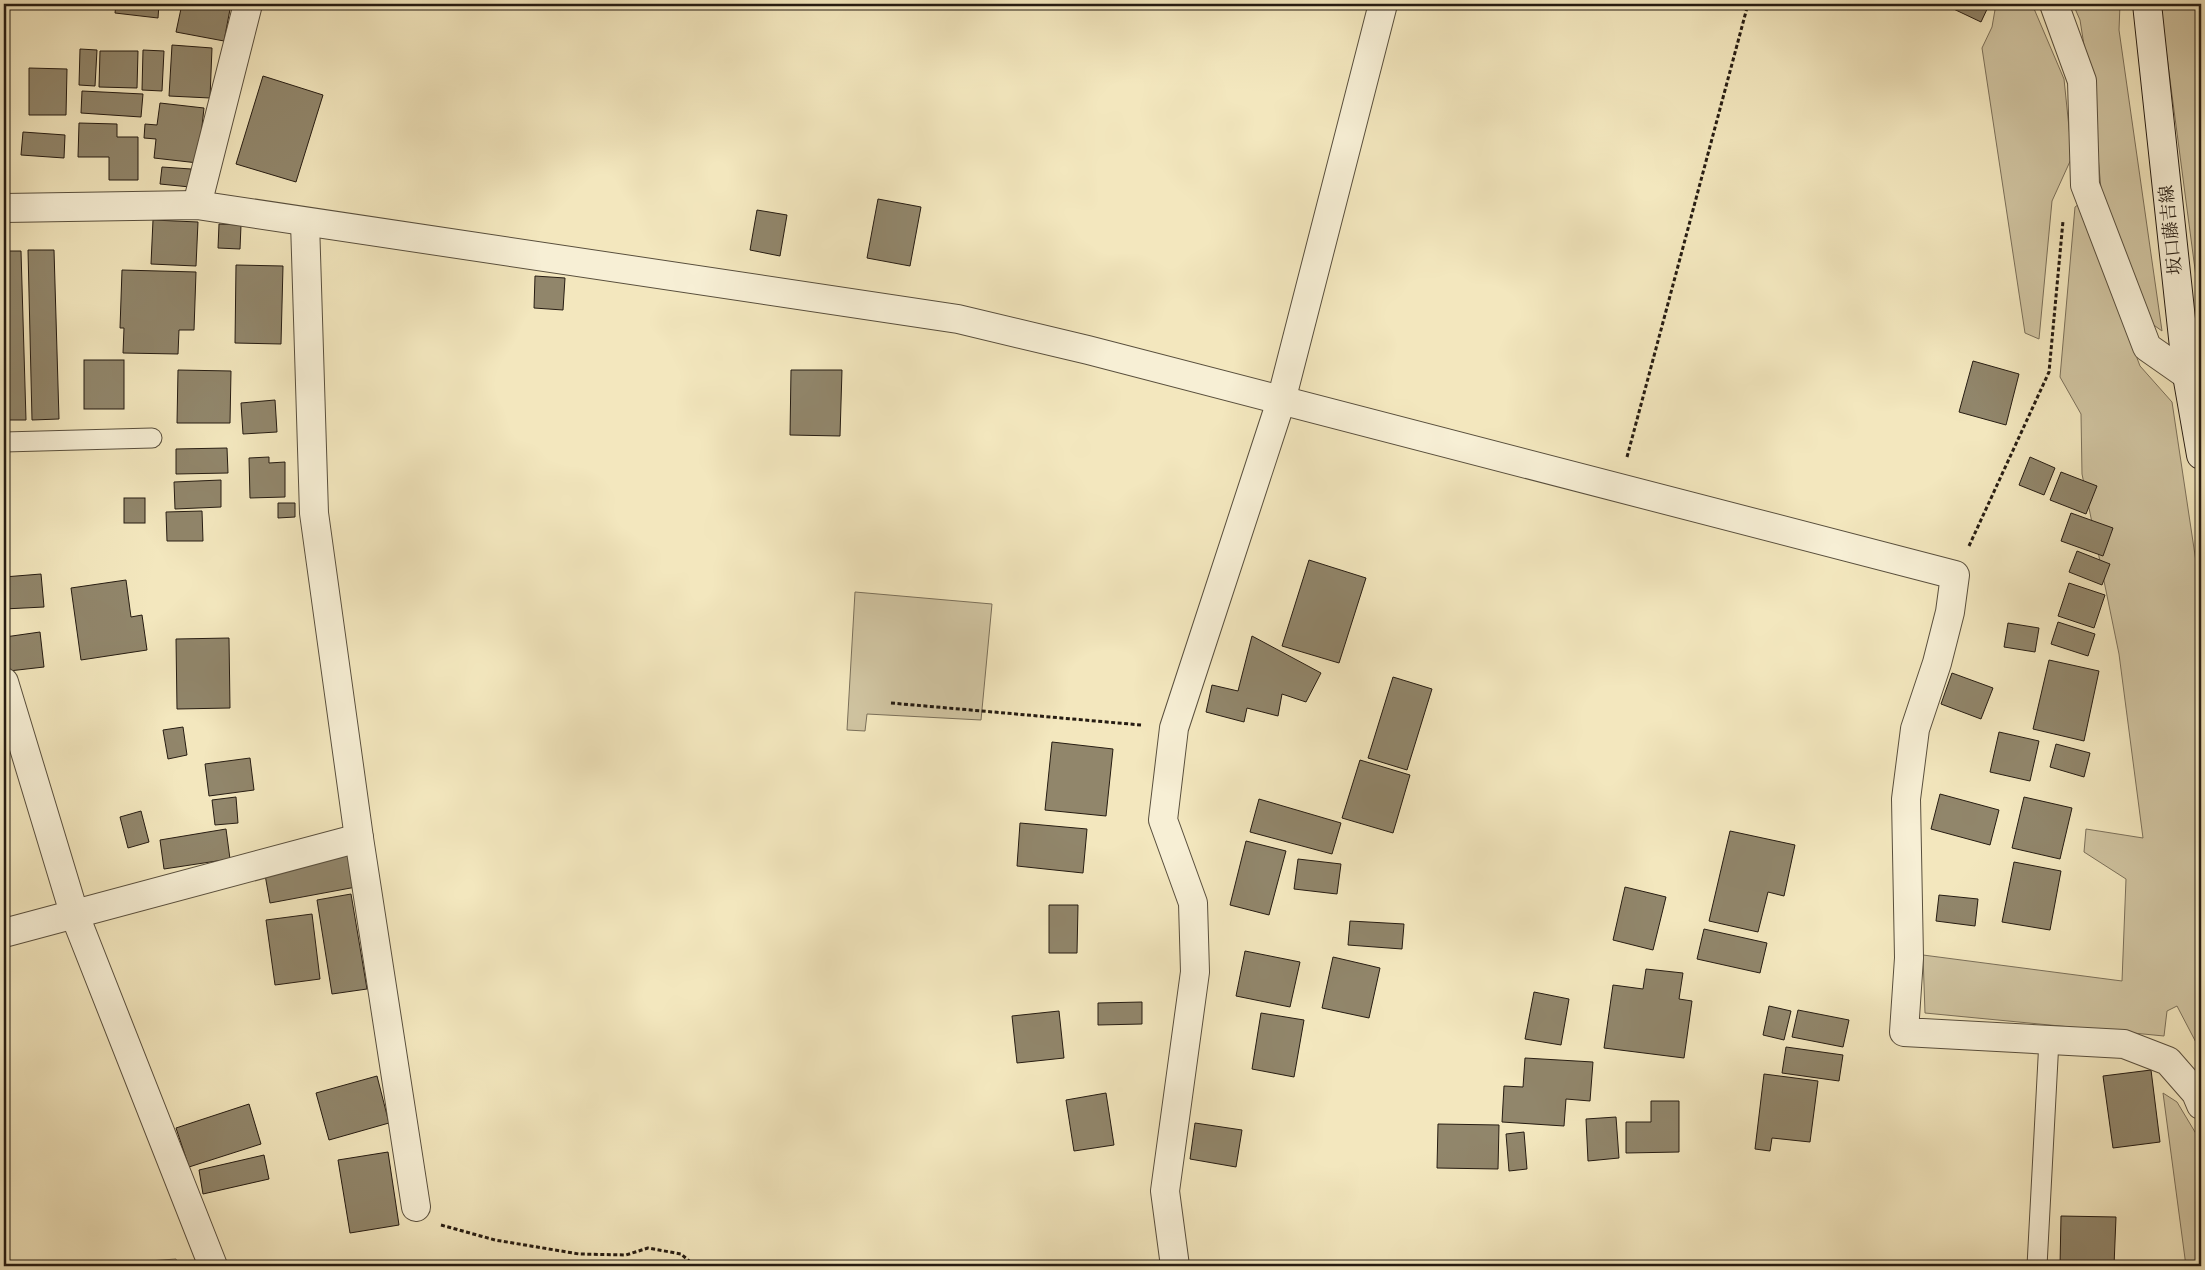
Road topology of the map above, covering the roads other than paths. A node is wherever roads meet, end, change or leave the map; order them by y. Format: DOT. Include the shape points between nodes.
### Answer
graph roads {
  1 [pos="248,4"];
  2 [pos="1383,4"];
  3 [pos="2054,4"];
  4 [pos="2147,4"];
  5 [pos="197,205"];
  6 [pos="4,208"];
  7 [pos="305,222"];
  8 [pos="2187,375"];
  9 [pos="1281,401"];
  10 [pos="152,438"];
  11 [pos="4,442"];
  12 [pos="2201,455"];
  13 [pos="4,682"];
  14 [pos="359,838"];
  15 [pos="74,913"];
  16 [pos="4,933"];
  17 [pos="2049,1040"];
  18 [pos="2201,1105"];
  19 [pos="416,1207"];
  20 [pos="214,1266"];
  21 [pos="1175,1266"];
  22 [pos="2037,1266"];
  1 -- 5 [label="street"];
  2 -- 9 [label="street"];
  3 -- 8 [label="street" via="2082,81 2086,185 2147,347"];
  4 -- 8 [label="street, 坂口藤吉線"];
  5 -- 6 [label="street"];
  5 -- 7 [label="street"];
  7 -- 9 [label="street" via="958,320 1088,350"];
  7 -- 14 [label="street" via="314,513"];
  8 -- 12 [label="street, 坂口藤吉線"];
  9 -- 17 [label="street" via="1955,575 1950,612 1915,729 1906,799 1909,958 1904,1032"];
  9 -- 21 [label="street" via="1174,728 1163,820 1193,903 1195,972 1165,1191"];
  10 -- 11 [label="lane"];
  13 -- 15 [label="street"];
  14 -- 15 [label="street"];
  14 -- 19 [label="street"];
  15 -- 16 [label="street"];
  15 -- 20 [label="street"];
  17 -- 18 [label="street" via="2124,1044 2168,1061 2196,1093"];
  17 -- 22 [label="lane"];
}
